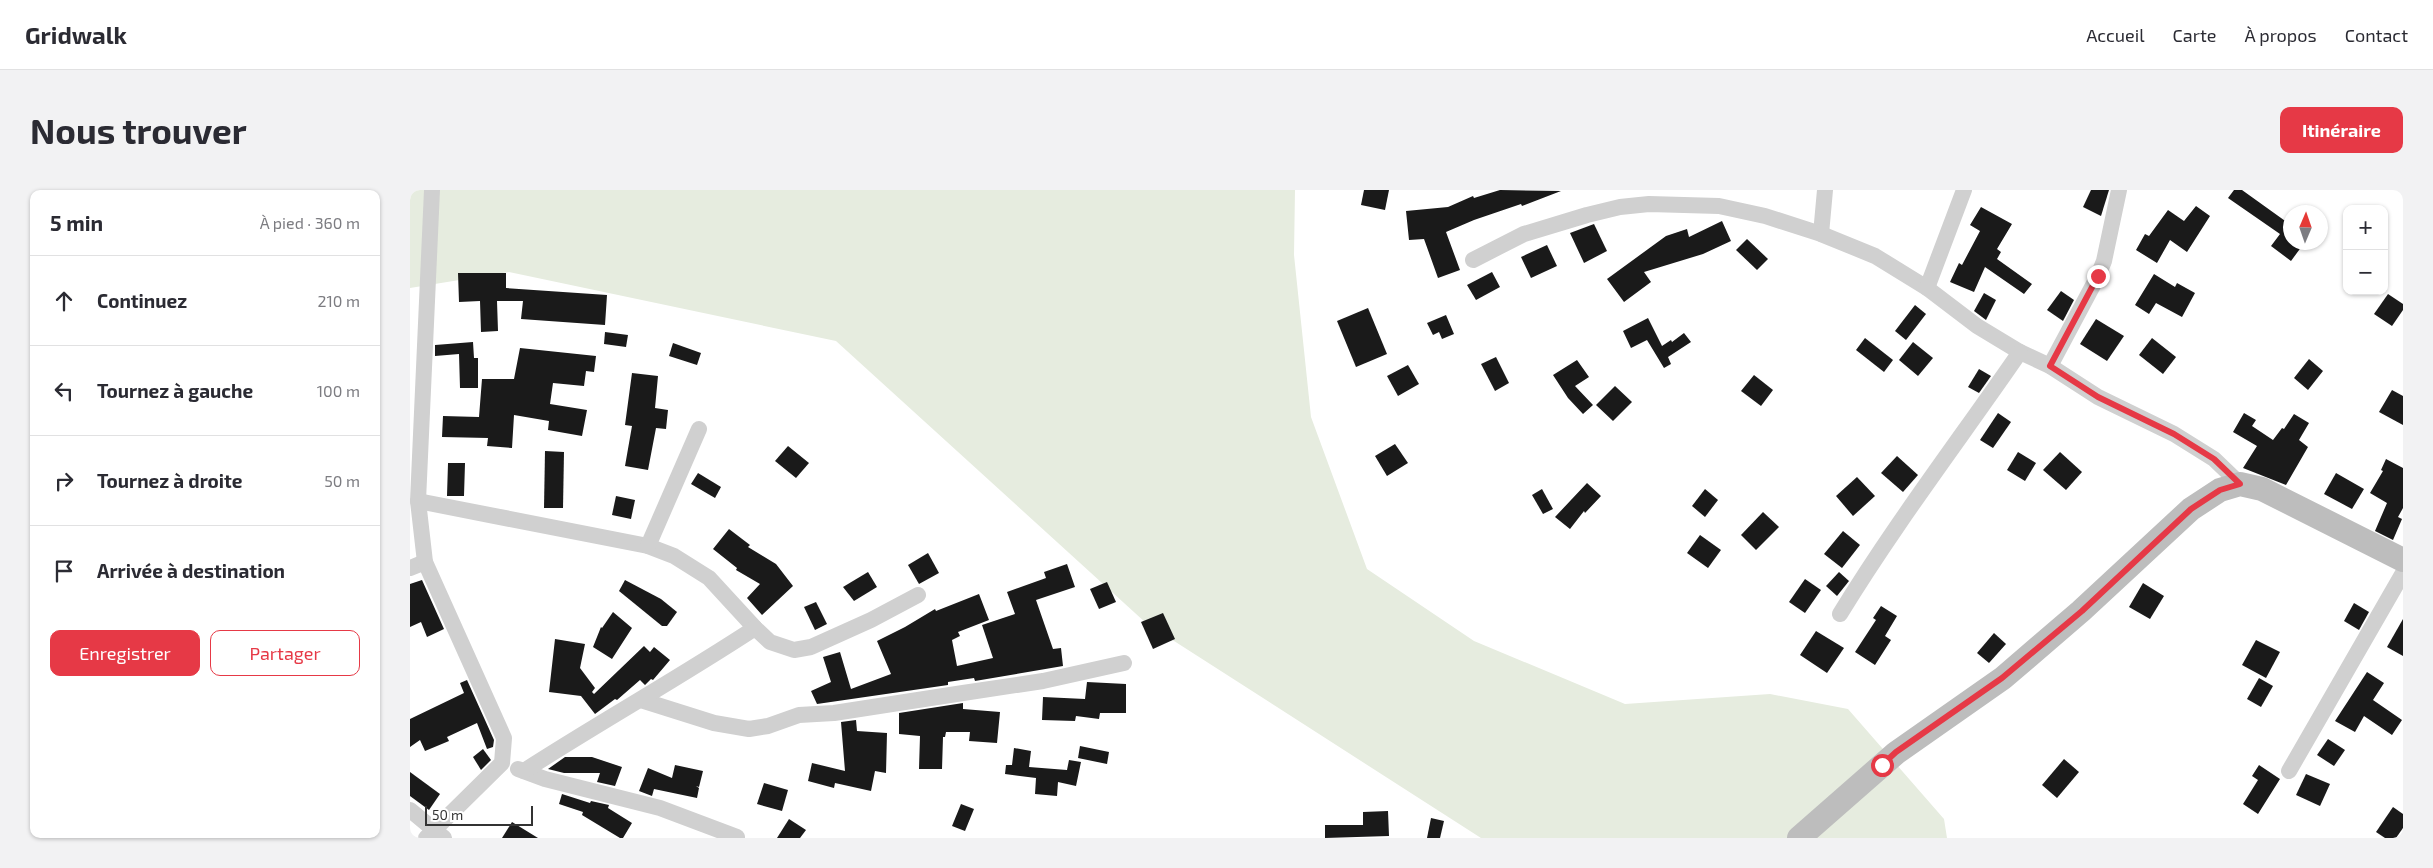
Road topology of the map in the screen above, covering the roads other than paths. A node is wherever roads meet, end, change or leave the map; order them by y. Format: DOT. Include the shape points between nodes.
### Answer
graph roads {
  1 [pos="432,190"];
  2 [pos="1825,190"];
  3 [pos="1964,190"];
  4 [pos="2120,190"];
  5 [pos="1645,197"];
  6 [pos="1820,234"];
  7 [pos="1473,260"];
  8 [pos="1927,288"];
  9 [pos="2020,352"];
  10 [pos="2050,366"];
  11 [pos="699,429"];
  12 [pos="2240,484"];
  13 [pos="418,501"];
  14 [pos="648,546"];
  15 [pos="2403,560"];
  16 [pos="417,565"];
  17 [pos="2403,573"];
  18 [pos="918,595"];
  19 [pos="1840,614"];
  20 [pos="755,628"];
  21 [pos="1124,663"];
  22 [pos="642,700"];
  23 [pos="502,763"];
  24 [pos="524,771"];
  25 [pos="2288,771"];
  26 [pos="410,810"];
  27 [pos="435,835"];
  28 [pos="738,837"];
  29 [pos="1798,838"];
  1 -- 13 [label="street"];
  2 -- 6 [label="street"];
  3 -- 8 [label="street"];
  4 -- 10 [label="street" via="2104,261"];
  5 -- 6 [label="street" via="1719,206 1765,216"];
  5 -- 7 [label="street" via="1524,234"];
  6 -- 8 [label="street" via="1874,256"];
  8 -- 9 [label="street" via="1977,326"];
  9 -- 10 [label="street"];
  9 -- 19 [label="street" via="1881,547"];
  10 -- 12 [label="street" via="2098,397 2174,434 2214,459"];
  11 -- 14 [label="street"];
  12 -- 15 [label="street" via="2262,489"];
  12 -- 29 [label="street" via="2220,490 2191,509 2082,611 2002,678 1896,752"];
  13 -- 14 [label="street"];
  13 -- 16 [label="street"];
  14 -- 20 [label="street" via="674,556 709,578"];
  16 -- 23 [label="street" via="497,719 504,738"];
  17 -- 25 [label="street"];
  18 -- 20 [label="street" via="871,620 794,650 770,642"];
  20 -- 22 [label="street"];
  21 -- 22 [label="street" via="990,689 834,713 799,715 749,729 714,723"];
  22 -- 24 [label="street" via="582,733"];
  23 -- 24 [label="street"];
  23 -- 27 [label="street"];
  24 -- 28 [label="street" via="660,808"];
  26 -- 27 [label="street"];
}
